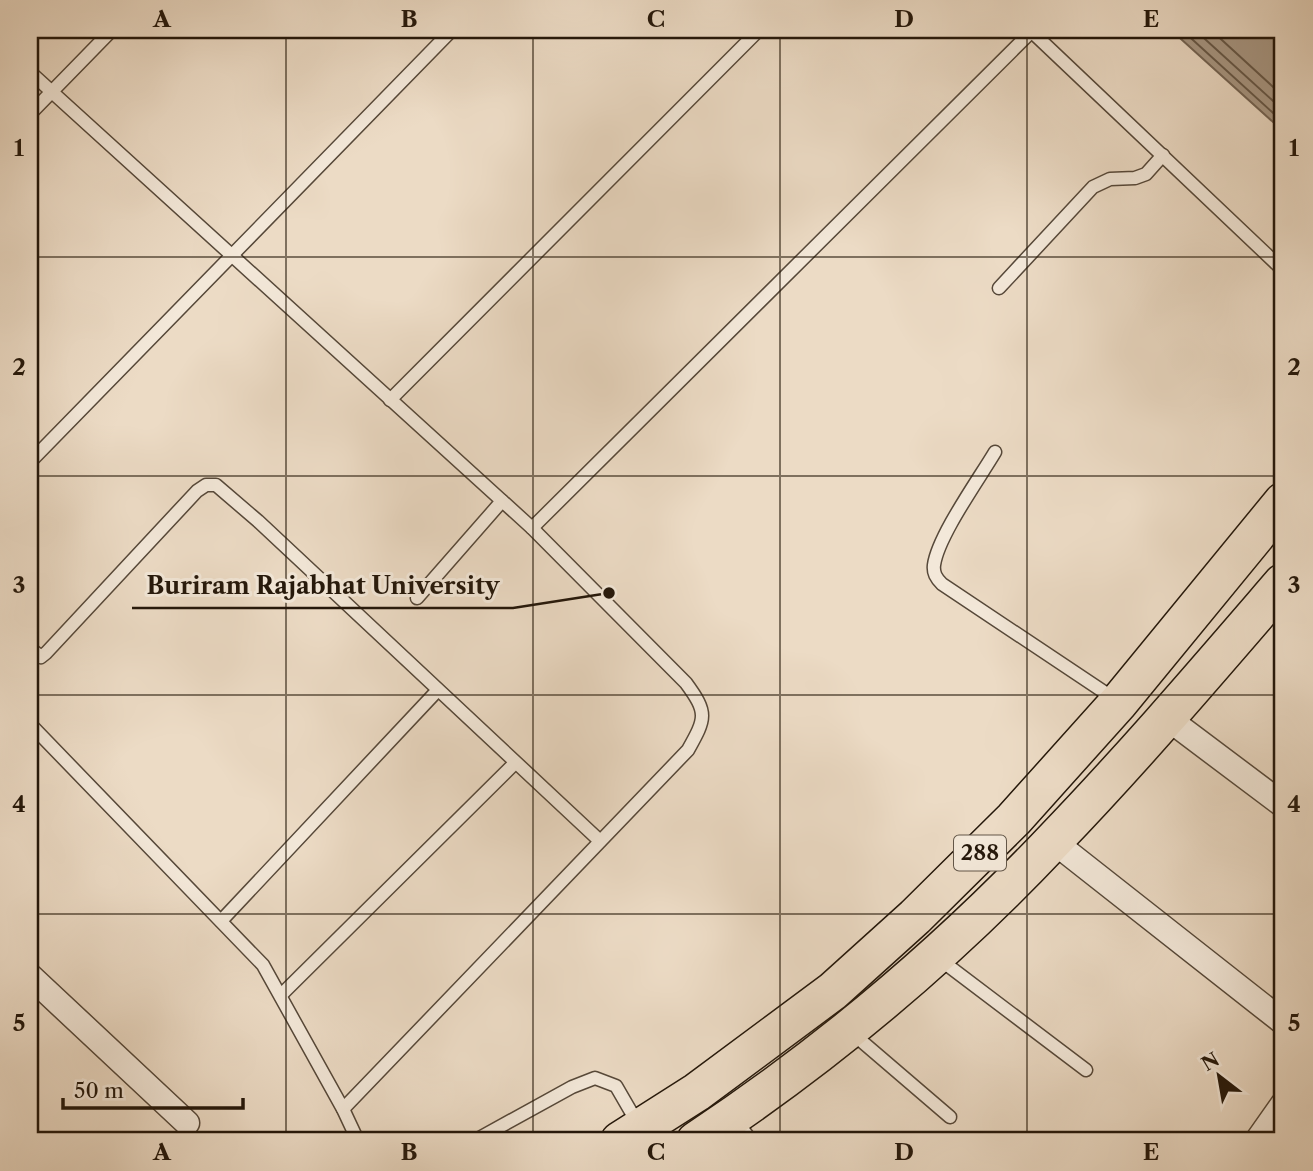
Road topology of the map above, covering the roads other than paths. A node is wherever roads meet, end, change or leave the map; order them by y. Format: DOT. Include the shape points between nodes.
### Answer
graph roads {
  1 [pos="112,30"];
  2 [pos="452,30"];
  3 [pos="758,30"];
  4 [pos="1031,30"];
  5 [pos="30,72"];
  6 [pos="51,92"];
  7 [pos="30,114"];
  8 [pos="1163,155"];
  9 [pos="233,256"];
  10 [pos="1283,270"];
  11 [pos="999,288"];
  12 [pos="390,400"];
  13 [pos="995,452"];
  14 [pos="30,461"];
  15 [pos="502,501"];
  16 [pos="1283,502"];
  17 [pos="532,528"];
  18 [pos="1283,583"];
  19 [pos="417,598"];
  20 [pos="30,648"];
  21 [pos="437,691"];
  22 [pos="1119,702"];
  23 [pos="1166,716"];
  24 [pos="30,724"];
  25 [pos="515,763"];
  26 [pos="1283,805"];
  27 [pos="600,841"];
  28 [pos="1053,841"];
  29 [pos="220,921"];
  30 [pos="935,956"];
  31 [pos="30,976"];
  32 [pos="281,995"];
  33 [pos="1283,1022"];
  34 [pos="849,1030"];
  35 [pos="1086,1070"];
  36 [pos="1283,1104"];
  37 [pos="343,1109"];
  38 [pos="950,1117"];
  39 [pos="187,1123"];
  40 [pos="736,1131"];
  41 [pos="630,1135"];
  42 [pos="358,1141"];
  43 [pos="474,1141"];
  44 [pos="696,1141"];
  45 [pos="1257,1141"];
  1 -- 6 [label="lane"];
  2 -- 9 [label="lane"];
  3 -- 12 [label="lane"];
  4 -- 8 [label="lane"];
  4 -- 17 [label="lane"];
  5 -- 6 [label="lane"];
  6 -- 7 [label="lane"];
  6 -- 9 [label="lane"];
  8 -- 10 [label="lane"];
  8 -- 11 [label="lane" via="1146,174 1110,179 1093,187"];
  9 -- 12 [label="lane"];
  9 -- 14 [label="lane"];
  12 -- 15 [label="lane"];
  13 -- 22 [label="lane" via="940,543 935,577"];
  15 -- 17 [label="lane"];
  15 -- 19 [label="lane"];
  16 -- 22 [label="main road, 288"];
  17 -- 27 [label="lane" via="686,682 701,704 702,725 688,750"];
  18 -- 23 [label="main road, 288"];
  20 -- 21 [label="lane" via="41,657 46,653 197,491 216,485"];
  21 -- 25 [label="lane"];
  21 -- 29 [label="lane"];
  22 -- 41 [label="main road, 288" via="1014,819 833,990 697,1092"];
  23 -- 26 [label="street"];
  23 -- 28 [label="main road, 288"];
  24 -- 29 [label="lane"];
  25 -- 27 [label="lane"];
  25 -- 32 [label="lane"];
  27 -- 37 [label="lane"];
  28 -- 30 [label="main road, 288"];
  28 -- 33 [label="street"];
  29 -- 32 [label="lane" via="263,965"];
  30 -- 34 [label="main road, 288"];
  30 -- 35 [label="lane"];
  31 -- 39 [label="street"];
  32 -- 37 [label="lane"];
  34 -- 38 [label="lane"];
  34 -- 40 [label="main road, 288"];
  36 -- 45 [label="street"];
  37 -- 42 [label="lane"];
  40 -- 44 [label="main road, 288"];
  41 -- 43 [label="lane" via="616,1086 595,1078"];
}
